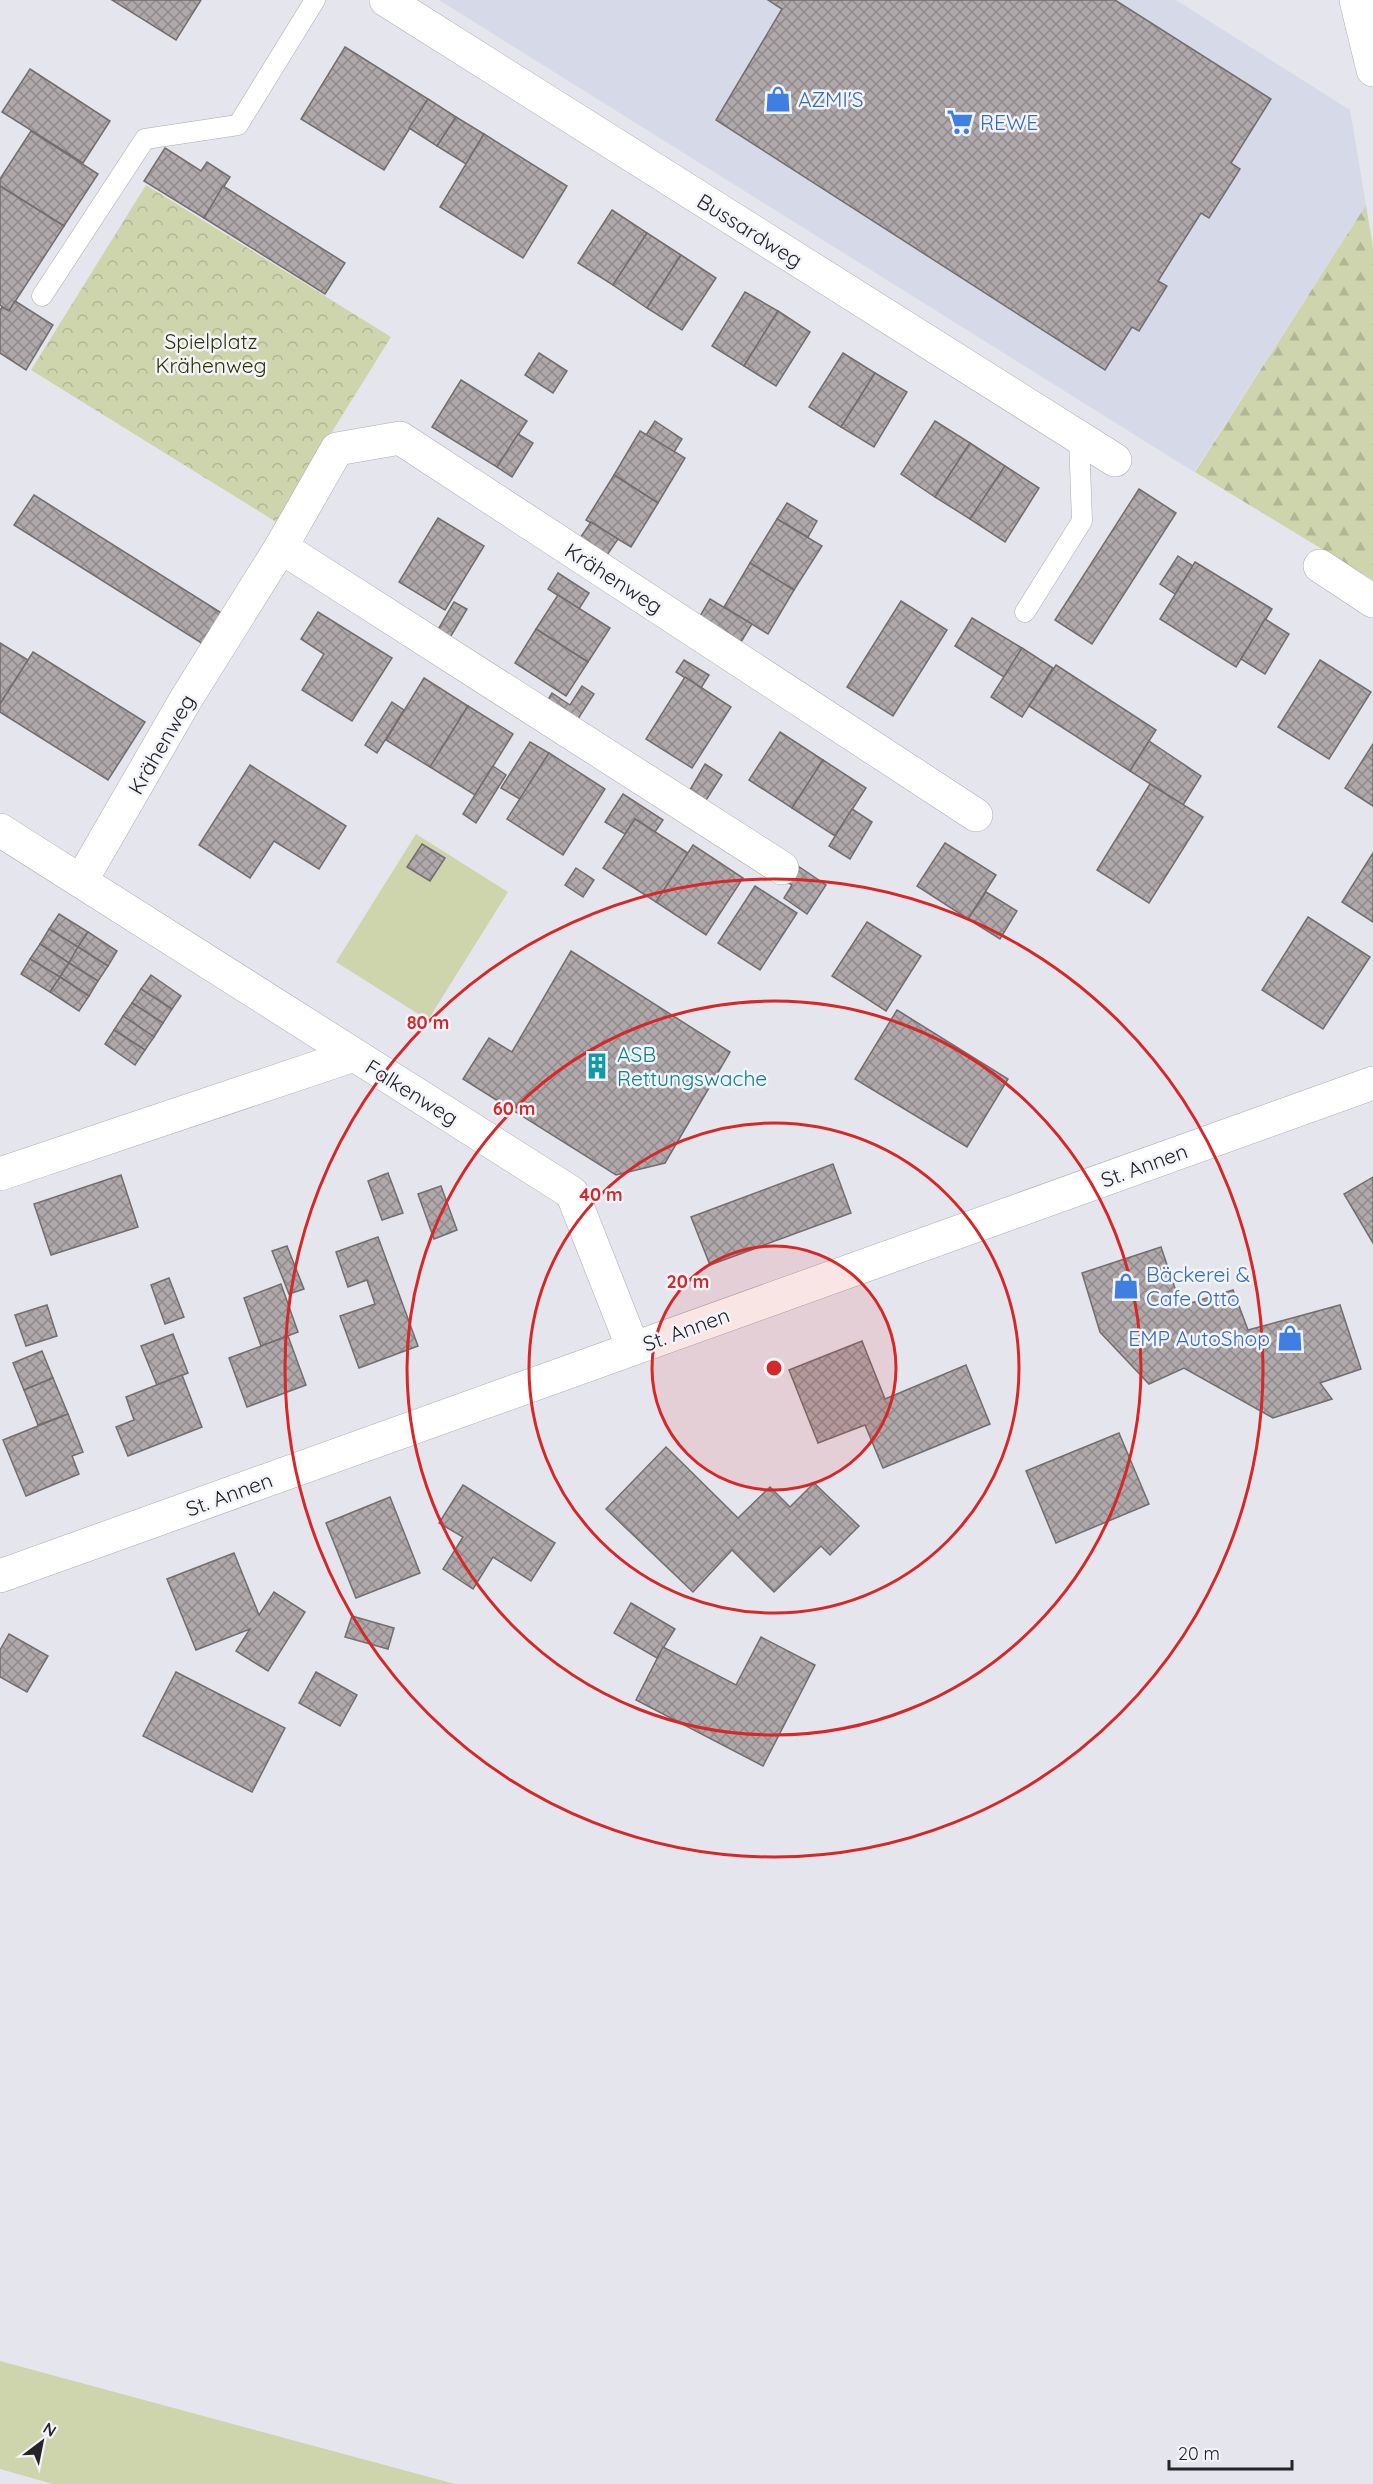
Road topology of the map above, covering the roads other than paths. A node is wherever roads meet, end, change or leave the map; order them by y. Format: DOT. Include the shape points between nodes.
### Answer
graph roads {
  1 [pos="315,0"];
  2 [pos="386,0"];
  3 [pos="1356,0"];
  4 [pos="1373,70"];
  5 [pos="42,296"];
  6 [pos="1079,437"];
  7 [pos="1115,460"];
  8 [pos="281,547"];
  9 [pos="1320,566"];
  10 [pos="1373,601"];
  11 [pos="1025,612"];
  12 [pos="976,815"];
  13 [pos="0,830"];
  14 [pos="782,868"];
  15 [pos="81,881"];
  16 [pos="354,1055"];
  17 [pos="1373,1083"];
  18 [pos="0,1174"];
  19 [pos="633,1348"];
  20 [pos="0,1576"];
  1 -- 5 [label="lane" via="238,125 145,139"];
  2 -- 6 [label="street, Bussardweg"];
  3 -- 4 [label="street"];
  6 -- 7 [label="street, Bussardweg"];
  6 -- 11 [label="lane" via="1082,520"];
  8 -- 12 [label="street, Krähenweg" via="337,449 400,438"];
  8 -- 14 [label="street"];
  8 -- 15 [label="street, Krähenweg" via="186,699"];
  9 -- 10 [label="street"];
  13 -- 15 [label="street, Falkenweg"];
  15 -- 16 [label="street, Falkenweg"];
  16 -- 18 [label="street, Falkenweg"];
  16 -- 19 [label="street, Falkenweg" via="572,1193"];
  17 -- 19 [label="street, St. Annen"];
  19 -- 20 [label="street, St. Annen"];
}
